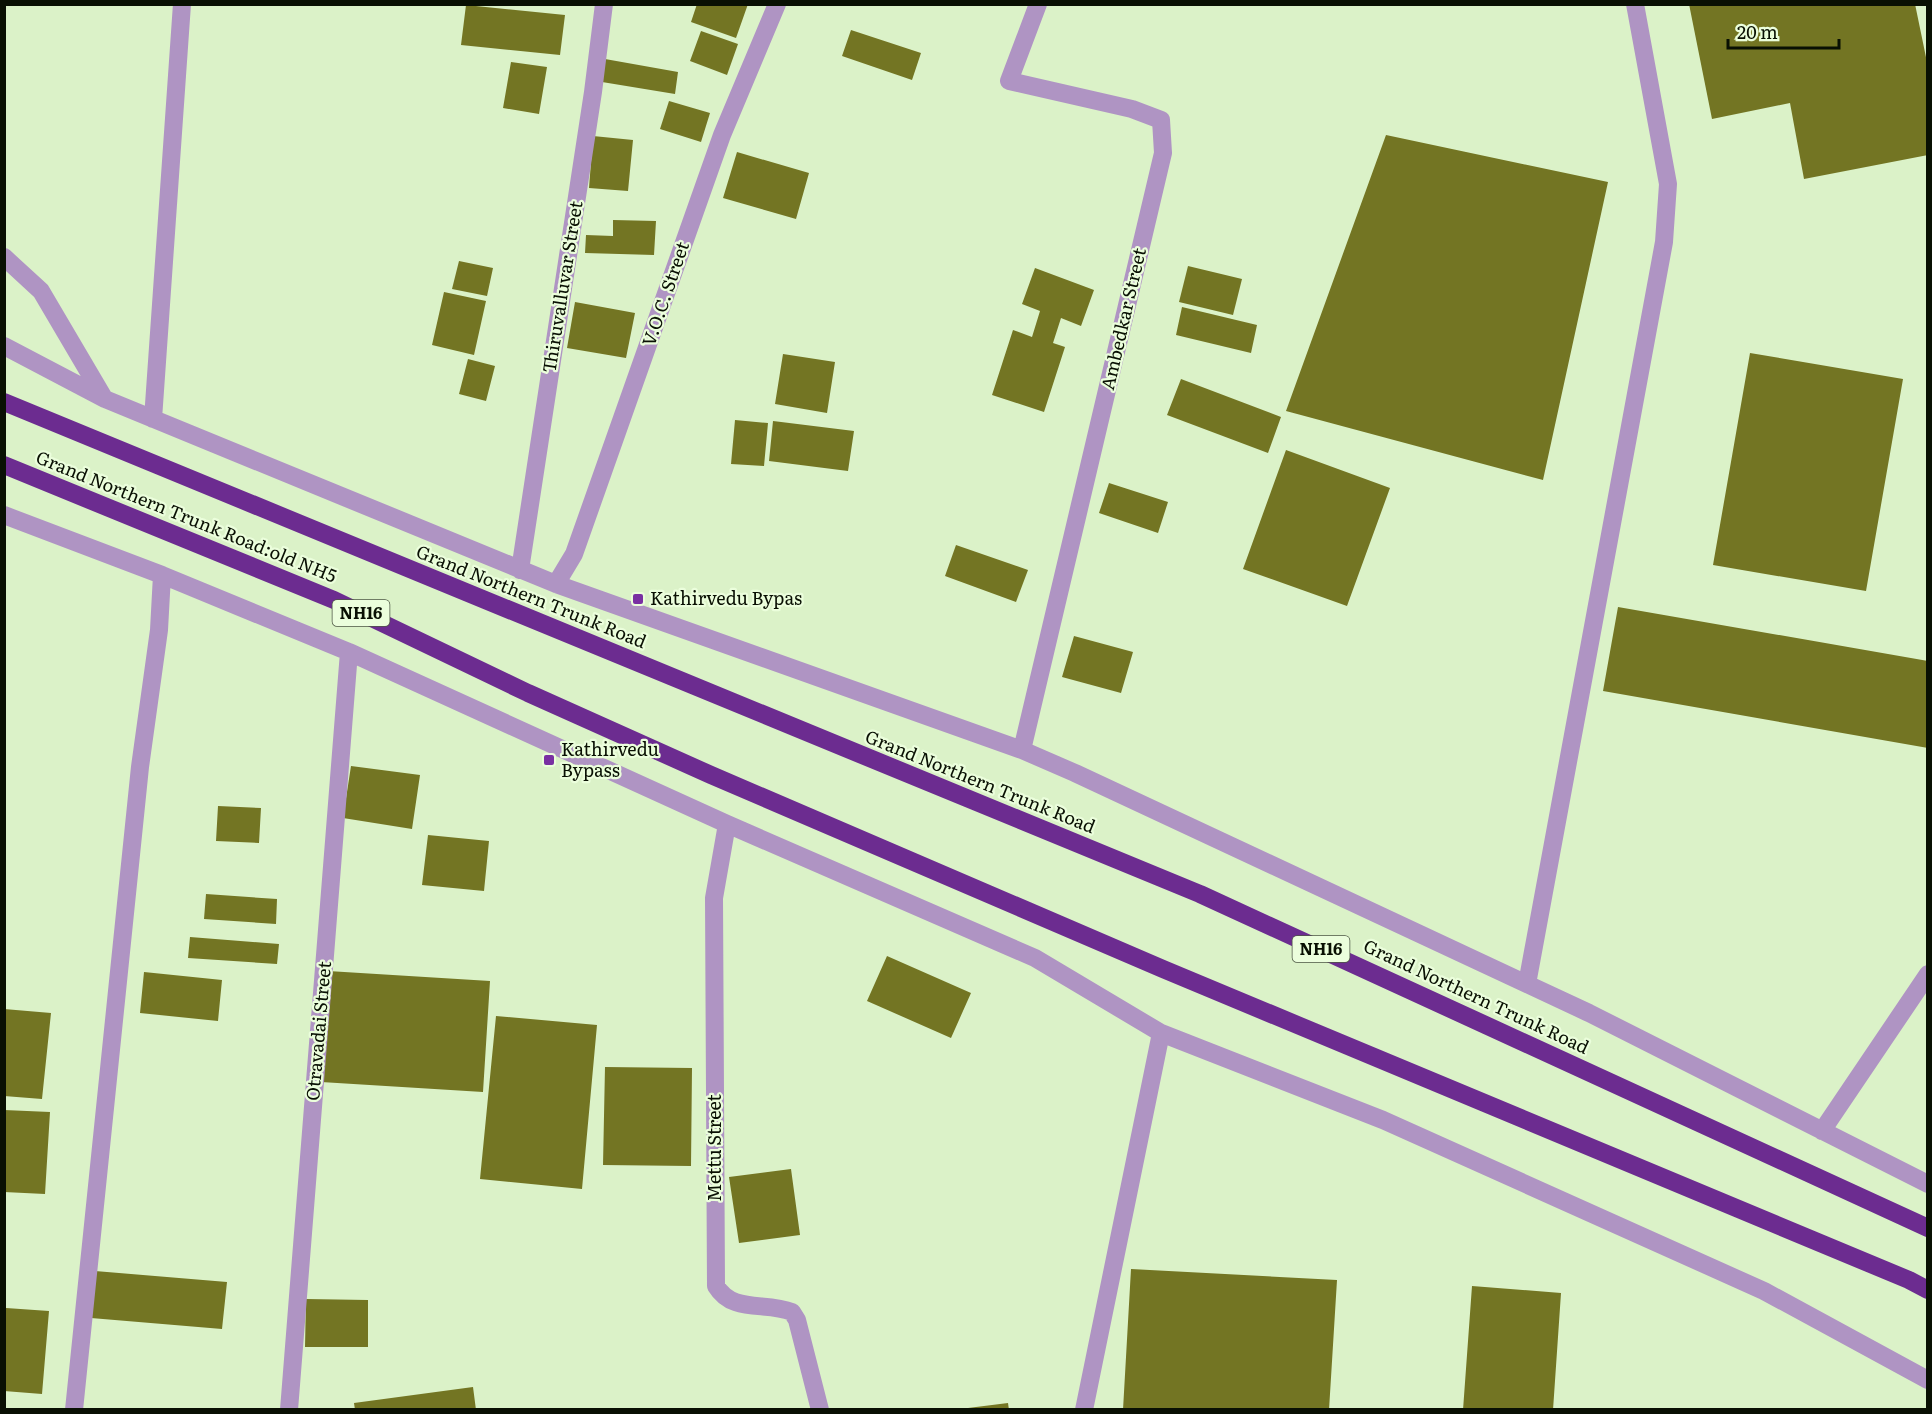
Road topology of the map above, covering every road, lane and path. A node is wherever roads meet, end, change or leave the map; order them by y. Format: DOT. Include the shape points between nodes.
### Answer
graph roads {
  1 [pos="182,4"];
  2 [pos="604,4"];
  3 [pos="777,4"];
  4 [pos="1038,4"];
  5 [pos="1635,4"];
  6 [pos="4,256"];
  7 [pos="4,346"];
  8 [pos="105,399"];
  9 [pos="4,402"];
  10 [pos="153,419"];
  11 [pos="4,465"];
  12 [pos="4,515"];
  13 [pos="520,570"];
  14 [pos="162,575"];
  15 [pos="556,584"];
  16 [pos="349,652"];
  17 [pos="1022,750"];
  18 [pos="727,824"];
  19 [pos="1928,974"];
  20 [pos="1527,984"];
  21 [pos="1161,1033"];
  22 [pos="1822,1131"];
  23 [pos="1928,1184"];
  24 [pos="1928,1228"];
  25 [pos="1928,1290"];
  26 [pos="1928,1380"];
  27 [pos="74,1410"];
  28 [pos="289,1410"];
  29 [pos="820,1410"];
  30 [pos="1084,1410"];
  1 -- 10 [label="street"];
  2 -- 13 [label="street, Thiruvalluvar Street"];
  3 -- 15 [label="street, V.O.C. Street" via="722,135 574,554"];
  4 -- 17 [label="street, Ambedkar Street" via="1009,81 1132,109 1161,120 1163,153"];
  5 -- 20 [label="street" via="1668,184 1664,242"];
  6 -- 8 [label="street" via="41,291"];
  7 -- 8 [label="street"];
  8 -- 10 [label="street"];
  9 -- 24 [label="highway, Grand Northern Trunk Road / NH16" via="1200,894"];
  10 -- 13 [label="street"];
  11 -- 25 [label="highway, Grand Northern Trunk Road:old NH5 / NH16" via="334,600 711,775"];
  12 -- 14 [label="street"];
  13 -- 15 [label="street"];
  14 -- 16 [label="street"];
  14 -- 27 [label="street"];
  15 -- 17 [label="street"];
  16 -- 18 [label="street"];
  16 -- 28 [label="street, Otravadai Street"];
  17 -- 20 [label="street"];
  18 -- 21 [label="street" via="1035,958"];
  18 -- 29 [label="street, Mettu Street" via="714,898 716,1286 732,1303 792,1311"];
  19 -- 22 [label="street"];
  20 -- 22 [label="street"];
  21 -- 26 [label="street" via="1383,1120 1764,1291"];
  21 -- 30 [label="street"];
  22 -- 23 [label="street"];
}
